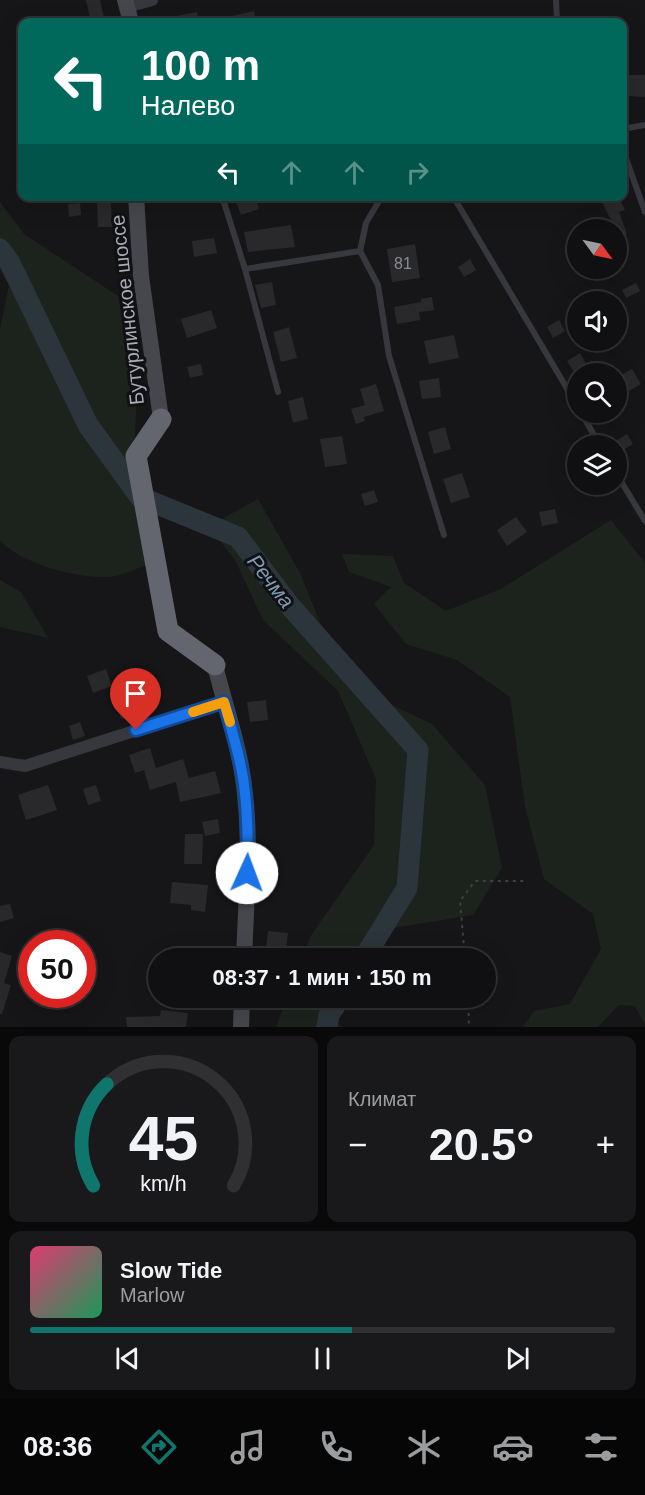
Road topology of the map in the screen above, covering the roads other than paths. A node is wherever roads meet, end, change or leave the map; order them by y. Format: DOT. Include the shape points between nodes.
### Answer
graph roads {
  1 [pos="152,0"];
  2 [pos="556,0"];
  3 [pos="128,10"];
  4 [pos="556,18"];
  5 [pos="645,125"];
  6 [pos="627,128"];
  7 [pos="627,161"];
  8 [pos="136,201"];
  9 [pos="224,201"];
  10 [pos="379,201"];
  11 [pos="456,201"];
  12 [pos="645,212"];
  13 [pos="360,251"];
  14 [pos="245,269"];
  15 [pos="567,388"];
  16 [pos="278,392"];
  17 [pos="161,419"];
  18 [pos="627,491"];
  19 [pos="645,521"];
  20 [pos="444,535"];
  21 [pos="214,665"];
  22 [pos="224,702"];
  23 [pos="0,762"];
  24 [pos="244,948"];
  25 [pos="242,1008"];
  26 [pos="241,1027"];
  1 -- 3 [label="street"];
  2 -- 4 [label="lane"];
  5 -- 6 [label="lane"];
  7 -- 12 [label="lane"];
  8 -- 17 [label="main road, Бутурлинское шоссе" via="141,276"];
  9 -- 14 [label="lane"];
  10 -- 13 [label="lane" via="366,223"];
  11 -- 15 [label="lane"];
  13 -- 14 [label="lane"];
  13 -- 20 [label="lane" via="378,285 389,356"];
  14 -- 16 [label="lane"];
  17 -- 21 [label="highway" via="136,456 168,631"];
  18 -- 19 [label="lane"];
  21 -- 22 [label="main road"];
  22 -- 23 [label="street" via="25,766"];
  22 -- 24 [label="main road" via="245,792 248,832"];
  25 -- 26 [label="main road"];
}
